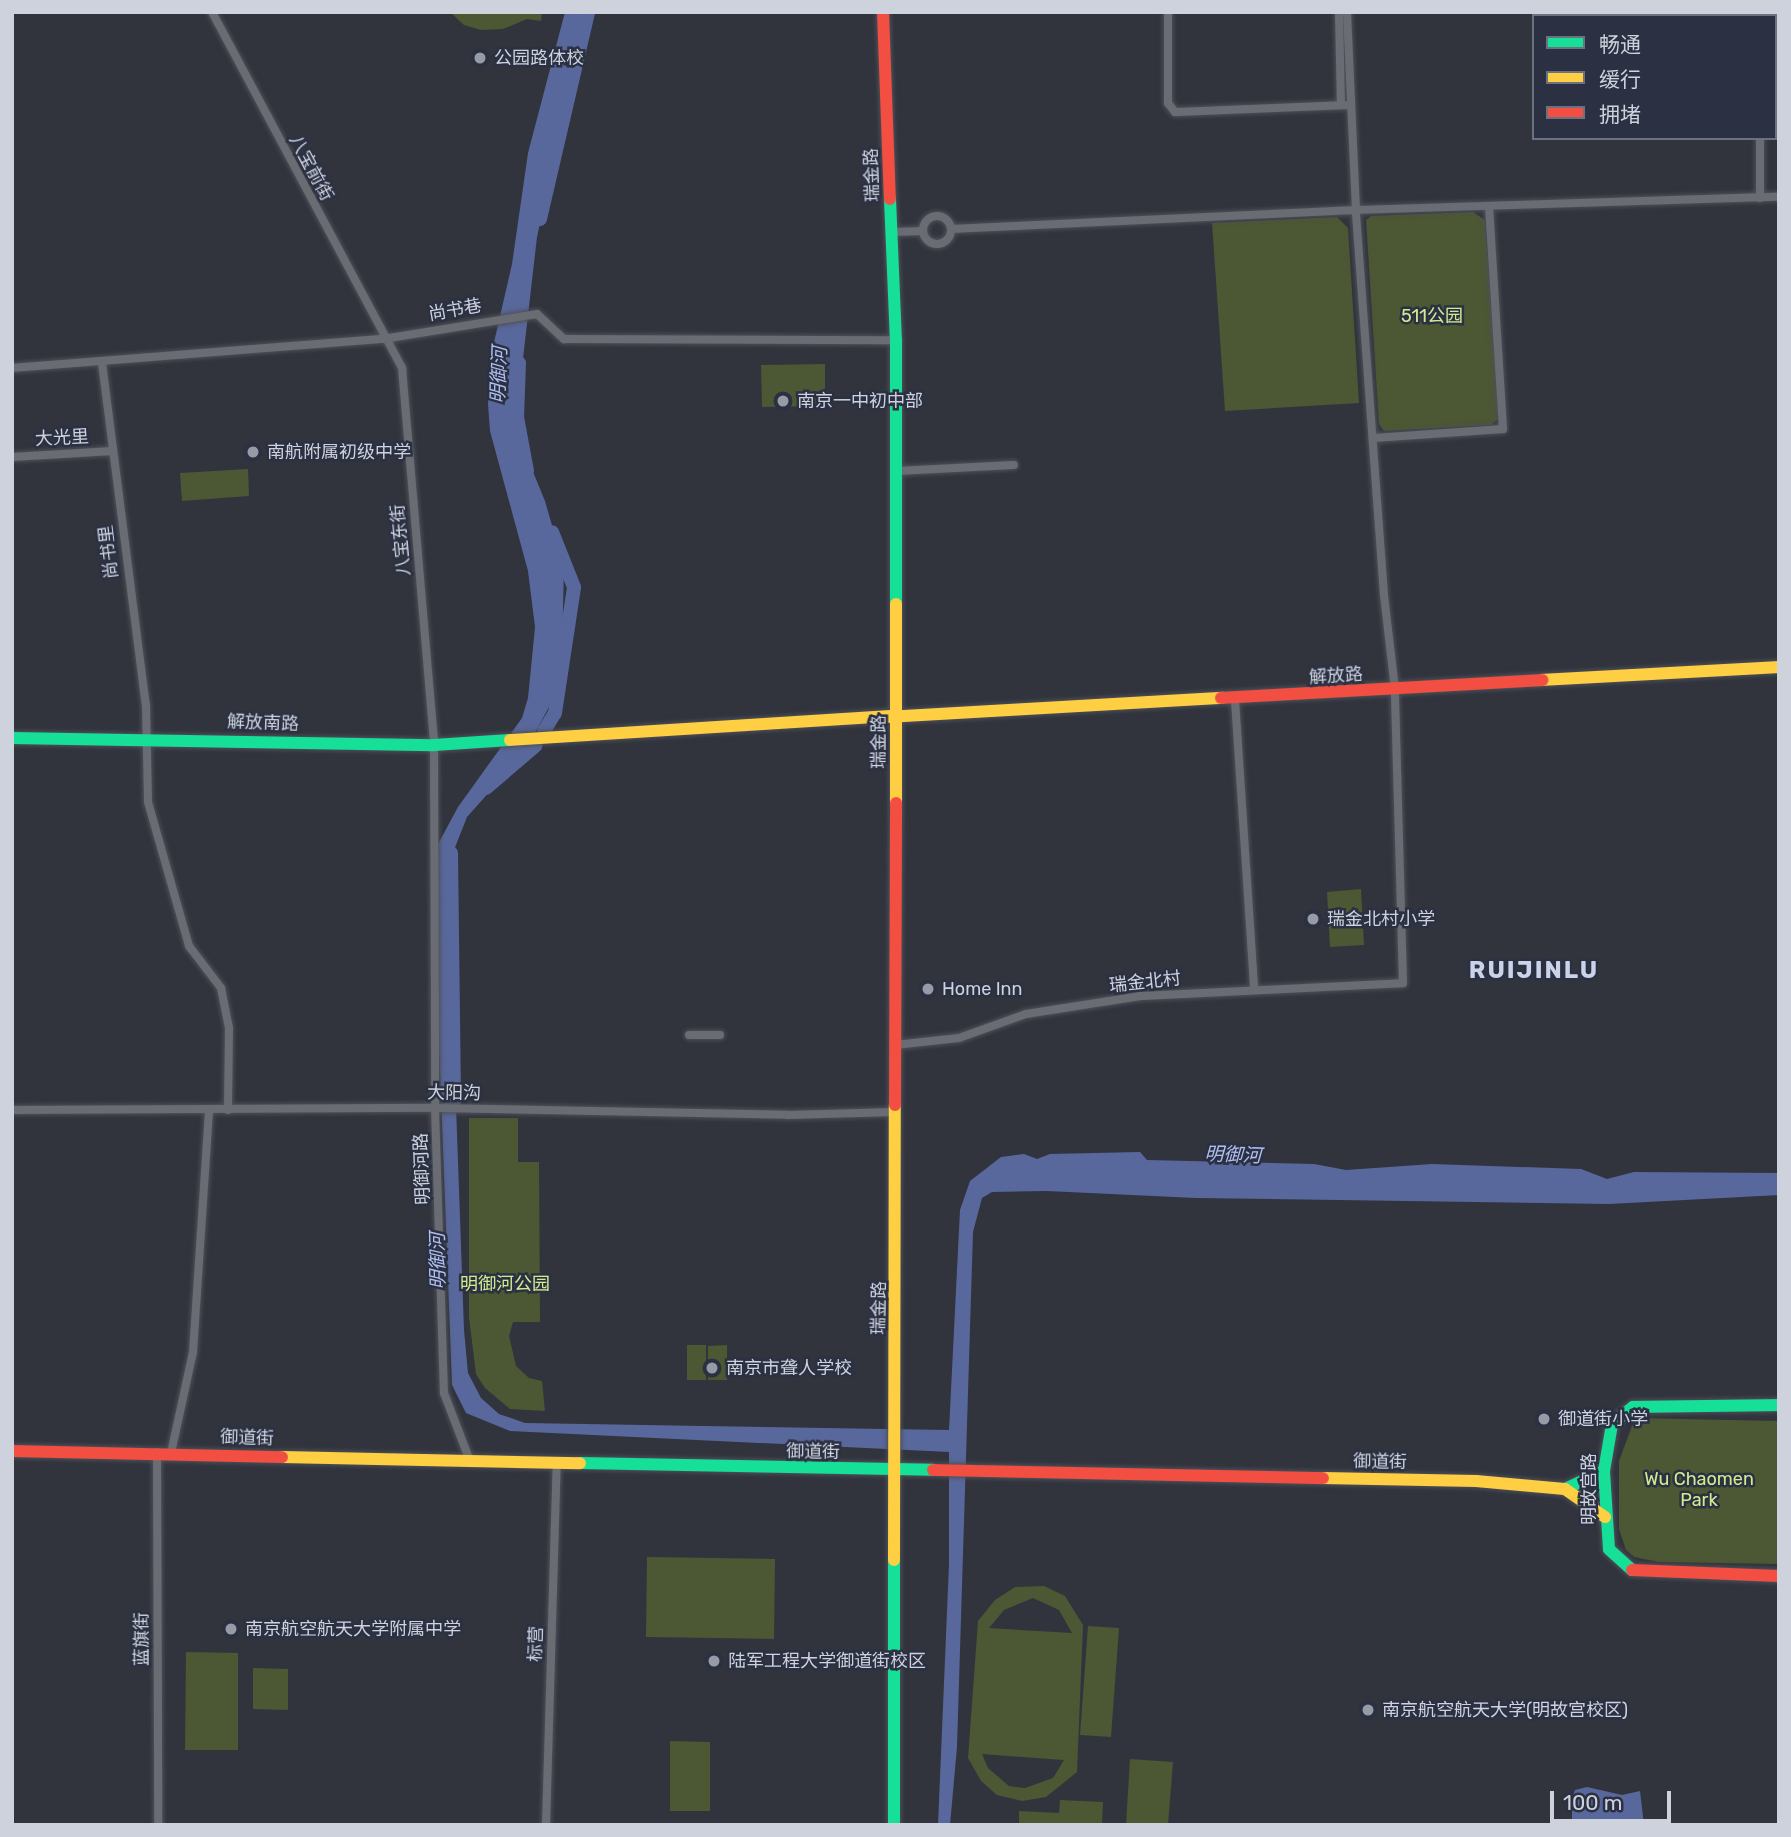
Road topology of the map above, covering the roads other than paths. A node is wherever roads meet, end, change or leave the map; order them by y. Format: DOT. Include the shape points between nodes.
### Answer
graph roads {
  1 [pos="212,12"];
  2 [pos="883,12"];
  3 [pos="1168,12"];
  4 [pos="1339,12"];
  5 [pos="1347,12"];
  6 [pos="1346,105"];
  7 [pos="1760,140"];
  8 [pos="1779,197"];
  9 [pos="1760,198"];
  10 [pos="1489,206"];
  11 [pos="1356,210"];
  12 [pos="951,229"];
  13 [pos="923,231"];
  14 [pos="892,232"];
  15 [pos="383,339"];
  16 [pos="896,340"];
  17 [pos="102,363"];
  18 [pos="12,368"];
  19 [pos="1374,438"];
  20 [pos="113,451"];
  21 [pos="12,457"];
  22 [pos="1014,465"];
  23 [pos="896,471"];
  24 [pos="1779,667"];
  25 [pos="1395,689"];
  26 [pos="1236,700"];
  27 [pos="896,716"];
  28 [pos="147,737"];
  29 [pos="567,737"];
  30 [pos="12,738"];
  31 [pos="434,745"];
  32 [pos="1254,988"];
  33 [pos="689,1035"];
  34 [pos="720,1035"];
  35 [pos="895,1045"];
  36 [pos="436,1108"];
  37 [pos="12,1110"];
  38 [pos="209,1110"];
  39 [pos="228,1110"];
  40 [pos="895,1112"];
  41 [pos="1779,1405"];
  42 [pos="12,1451"];
  43 [pos="157,1452"];
  44 [pos="171,1453"];
  45 [pos="470,1461"];
  46 [pos="557,1464"];
  47 [pos="896,1471"];
  48 [pos="1604,1471"];
  49 [pos="1565,1489"];
  50 [pos="1605,1517"];
  51 [pos="1779,1576"];
  52 [pos="158,1825"];
  53 [pos="546,1825"];
  54 [pos="894,1825"];
  1 -- 15 [label="street, 八宝前街"];
  2 -- 14 [label="main road, 瑞金路"];
  3 -- 6 [label="street" via="1168,103 1175,112"];
  4 -- 6 [label="street"];
  5 -- 6 [label="street"];
  6 -- 11 [label="street"];
  7 -- 9 [label="street"];
  8 -- 9 [label="street"];
  9 -- 10 [label="street"];
  10 -- 11 [label="street"];
  10 -- 19 [label="street" via="1503,429"];
  11 -- 12 [label="street"];
  11 -- 19 [label="street"];
  12 -- 13 [label="street" via="939,216 929,218"];
  12 -- 13 [label="street" via="949,238 937,244 926,239"];
  13 -- 14 [label="street"];
  14 -- 16 [label="main road, 瑞金路"];
  15 -- 16 [label="street, 尚书巷" via="537,314 565,340"];
  15 -- 17 [label="street, 尚书巷"];
  15 -- 31 [label="street, 八宝东街" via="402,368"];
  16 -- 23 [label="main road, 瑞金路"];
  17 -- 18 [label="street, 尚书巷"];
  17 -- 20 [label="street, 尚书里"];
  19 -- 25 [label="street"];
  20 -- 21 [label="street, 大光里"];
  20 -- 28 [label="street, 尚书里"];
  22 -- 23 [label="street"];
  23 -- 27 [label="main road, 瑞金路"];
  24 -- 25 [label="main road, 解放路"];
  25 -- 26 [label="main road, 解放路"];
  25 -- 32 [label="street, 瑞金北村" via="1402,983"];
  26 -- 27 [label="main road, 解放路"];
  26 -- 32 [label="street"];
  27 -- 29 [label="main road"];
  27 -- 35 [label="main road, 瑞金路"];
  28 -- 30 [label="main road, 解放南路"];
  28 -- 31 [label="main road, 解放南路"];
  28 -- 39 [label="street, 尚书里" via="148,802 166,875 189,946 221,988 229,1027"];
  29 -- 31 [label="main road"];
  29 -- 31 [label="main road, 解放南路"];
  31 -- 36 [label="street, 明御河路"];
  32 -- 35 [label="street, 瑞金北村" via="1141,996 1039,1012 959,1038"];
  33 -- 34 [label="street"];
  35 -- 40 [label="main road, 瑞金路"];
  36 -- 39 [label="street, 大阳沟"];
  36 -- 40 [label="street, 大阳沟" via="788,1115"];
  36 -- 45 [label="street, 明御河路" via="444,1393"];
  37 -- 38 [label="street, 大阳沟"];
  38 -- 39 [label="street, 大阳沟"];
  38 -- 44 [label="street" via="193,1352"];
  40 -- 47 [label="main road, 瑞金路"];
  41 -- 48 [label="main road, 明故宫路" via="1633,1407 1612,1424"];
  42 -- 43 [label="main road, 御道街"];
  43 -- 44 [label="main road, 御道街"];
  43 -- 52 [label="street, 蓝旗街"];
  44 -- 45 [label="main road, 御道街"];
  45 -- 46 [label="main road, 御道街"];
  46 -- 47 [label="main road, 御道街"];
  46 -- 53 [label="street, 标营"];
  47 -- 49 [label="main road, 御道街" via="1476,1482"];
  47 -- 54 [label="main road, 瑞金路"];
  48 -- 49 [label="main road"];
  48 -- 50 [label="main road, 明故宫路"];
  49 -- 50 [label="main road"];
  50 -- 51 [label="main road, 明故宫路" via="1609,1549 1631,1571"];
}
